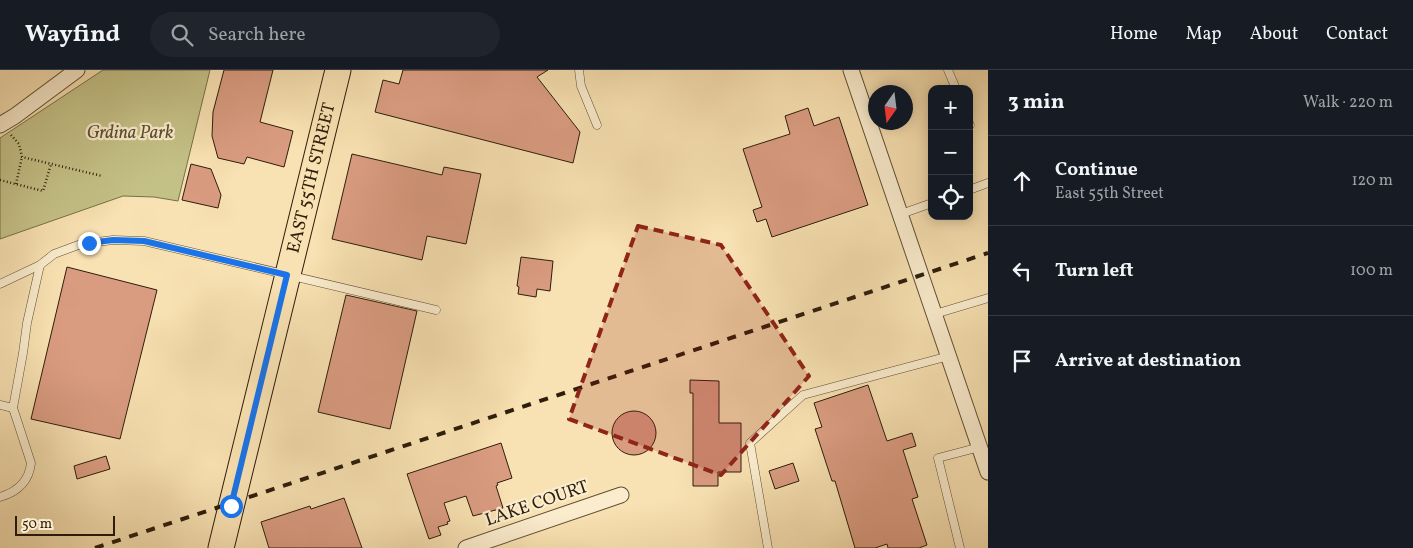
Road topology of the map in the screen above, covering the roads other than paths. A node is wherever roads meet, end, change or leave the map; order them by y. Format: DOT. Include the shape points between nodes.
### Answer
graph roads {
  1 [pos="77,70"];
  2 [pos="338,70"];
  3 [pos="579,70"];
  4 [pos="851,70"];
  5 [pos="948,70"];
  6 [pos="954,85"];
  7 [pos="597,125"];
  8 [pos="4,128"];
  9 [pos="988,183"];
  10 [pos="973,189"];
  11 [pos="928,204"];
  12 [pos="901,214"];
  13 [pos="40,265"];
  14 [pos="287,275"];
  15 [pos="0,284"];
  16 [pos="988,298"];
  17 [pos="436,310"];
  18 [pos="935,314"];
  19 [pos="949,356"];
  20 [pos="0,405"];
  21 [pos="13,408"];
  22 [pos="980,447"];
  23 [pos="988,472"];
  24 [pos="621,495"];
  25 [pos="0,496"];
  26 [pos="221,548"];
  27 [pos="466,548"];
  28 [pos="768,548"];
  29 [pos="960,548"];
  1 -- 8 [label="street" via="15,116"];
  2 -- 14 [label="main road, EAST 55TH STREET"];
  3 -- 7 [label="lane" via="581,86"];
  4 -- 12 [label="street"];
  5 -- 6 [label="lane"];
  9 -- 10 [label="lane"];
  11 -- 12 [label="lane"];
  12 -- 18 [label="street"];
  13 -- 14 [label="lane" via="49,257 74,246 105,240 129,240 155,243"];
  13 -- 15 [label="lane"];
  13 -- 21 [label="lane"];
  14 -- 17 [label="lane"];
  14 -- 26 [label="main road, EAST 55TH STREET"];
  16 -- 18 [label="lane"];
  18 -- 19 [label="street"];
  19 -- 22 [label="street"];
  19 -- 28 [label="lane" via="803,395 750,443"];
  20 -- 21 [label="lane"];
  21 -- 25 [label="lane" via="32,463 18,490"];
  22 -- 23 [label="street"];
  22 -- 29 [label="lane" via="938,458"];
  24 -- 27 [label="street, LAKE COURT"];
}
